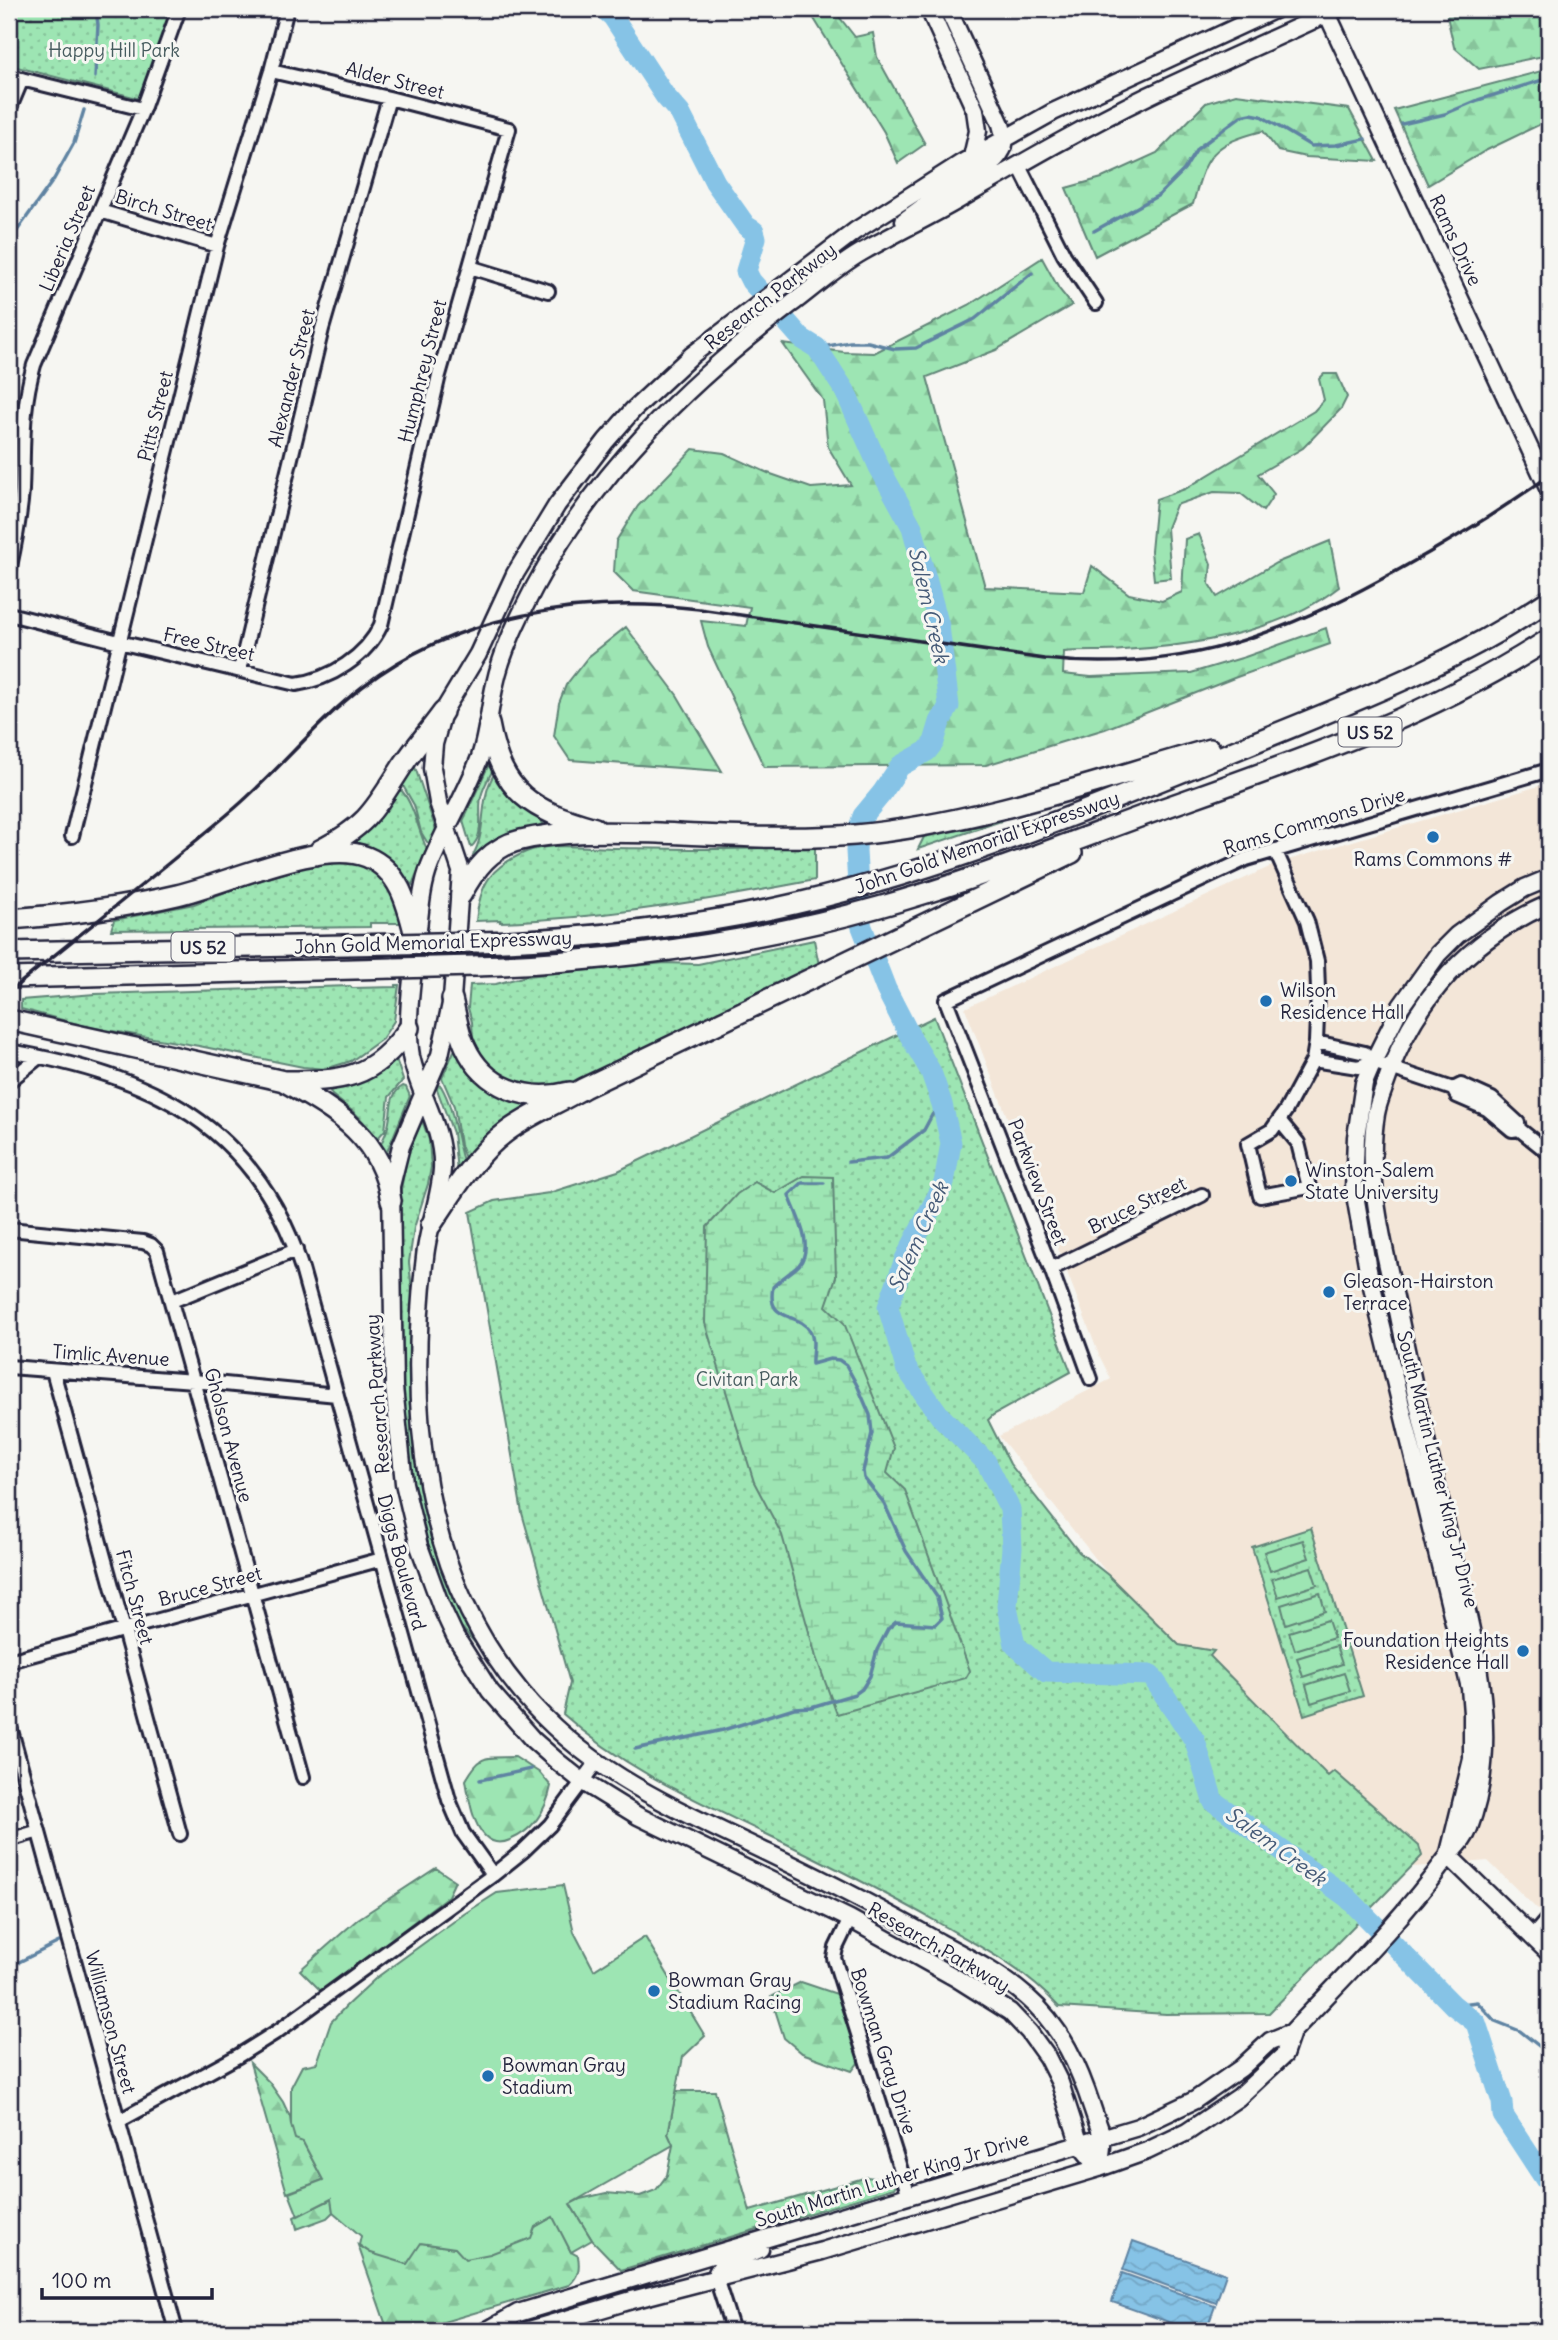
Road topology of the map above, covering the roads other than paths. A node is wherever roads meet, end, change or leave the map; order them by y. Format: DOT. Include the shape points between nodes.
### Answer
graph roads {
  1 [pos="179,9"];
  2 [pos="287,9"];
  3 [pos="929,9"];
  4 [pos="948,9"];
  5 [pos="1276,9"];
  6 [pos="1330,10"];
  7 [pos="271,71"];
  8 [pos="15,78"];
  9 [pos="389,98"];
  10 [pos="143,109"];
  11 [pos="9,110"];
  12 [pos="509,130"];
  13 [pos="1005,138"];
  14 [pos="972,157"];
  15 [pos="1019,166"];
  16 [pos="100,211"];
  17 [pos="217,246"];
  18 [pos="860,253"];
  19 [pos="470,267"];
  20 [pos="548,291"];
  21 [pos="1096,303"];
  22 [pos="1549,489"];
  23 [pos="9,571"];
  24 [pos="1549,600"];
  25 [pos="9,614"];
  26 [pos="381,625"];
  27 [pos="1549,639"];
  28 [pos="118,642"];
  29 [pos="240,670"];
  30 [pos="443,712"];
  31 [pos="489,724"];
  32 [pos="1298,724"];
  33 [pos="1549,770"];
  34 [pos="1181,802"];
  35 [pos="447,829"];
  36 [pos="610,832"];
  37 [pos="72,836"];
  38 [pos="1275,850"];
  39 [pos="310,855"];
  40 [pos="1549,878"];
  41 [pos="461,895"];
  42 [pos="1549,904"];
  43 [pos="9,919"];
  44 [pos="416,940"];
  45 [pos="9,952"];
  46 [pos="9,978"];
  47 [pos="452,999"];
  48 [pos="946,1000"];
  49 [pos="9,1020"];
  50 [pos="409,1028"];
  51 [pos="1316,1042"];
  52 [pos="9,1051"];
  53 [pos="39,1057"];
  54 [pos="1313,1060"];
  55 [pos="1373,1062"];
  56 [pos="1391,1068"];
  57 [pos="9,1081"];
  58 [pos="284,1082"];
  59 [pos="584,1088"];
  60 [pos="424,1092"];
  61 [pos="1279,1120"];
  62 [pos="1549,1153"];
  63 [pos="1202,1195"];
  64 [pos="391,1200"];
  65 [pos="430,1225"];
  66 [pos="9,1229"];
  67 [pos="296,1250"];
  68 [pos="1051,1269"];
  69 [pos="172,1301"];
  70 [pos="9,1367"];
  71 [pos="53,1371"];
  72 [pos="1091,1379"];
  73 [pos="194,1381"];
  74 [pos="337,1395"];
  75 [pos="382,1559"];
  76 [pos="253,1594"];
  77 [pos="124,1630"];
  78 [pos="9,1661"];
  79 [pos="9,1723"];
  80 [pos="596,1763"];
  81 [pos="303,1777"];
  82 [pos="583,1782"];
  83 [pos="39,1831"];
  84 [pos="180,1835"];
  85 [pos="9,1840"];
  86 [pos="1449,1856"];
  87 [pos="493,1875"];
  88 [pos="1549,1917"];
  89 [pos="850,1919"];
  90 [pos="1532,1937"];
  91 [pos="1549,1953"];
  92 [pos="1292,2032"];
  93 [pos="118,2121"];
  94 [pos="1102,2138"];
  95 [pos="1080,2145"];
  96 [pos="1099,2168"];
  97 [pos="909,2196"];
  98 [pos="805,2227"];
  99 [pos="716,2278"];
  100 [pos="176,2331"];
  101 [pos="486,2331"];
  102 [pos="526,2331"];
  103 [pos="733,2331"];
  1 -- 10 [label="street, Liberia Street"];
  2 -- 7 [label="street, Pitts Street"];
  3 -- 14 [label="main road" via="975,110 978,138"];
  4 -- 13 [label="main road"];
  5 -- 13 [label="main road, Research Parkway"];
  6 -- 15 [label="main road, Research Parkway" via="1149,96"];
  6 -- 22 [label="main road, Rams Drive"];
  7 -- 9 [label="street, Alder Street"];
  7 -- 17 [label="street, Pitts Street"];
  8 -- 10 [label="street"];
  8 -- 11 [label="street"];
  9 -- 12 [label="street, Alder Street"];
  9 -- 29 [label="street, Alexander Street" via="322,329"];
  10 -- 16 [label="street, Liberia Street"];
  12 -- 19 [label="street, Humphrey Street"];
  13 -- 14 [label="main road, Research Parkway"];
  13 -- 18 [label="main road" via="994,160"];
  14 -- 30 [label="main road, Research Parkway" via="889,208 801,271 682,364 633,410 572,483 515,574 478,654"];
  15 -- 18 [label="main road, Research Parkway"];
  15 -- 21 [label="street" via="1064,255"];
  16 -- 17 [label="street, Birch Street"];
  16 -- 23 [label="street, Liberia Street" via="26,394 22,489"];
  17 -- 28 [label="street, Pitts Street"];
  18 -- 31 [label="main road, Research Parkway" via="741,343 650,426 599,487 535,585 519,619 498,672"];
  19 -- 20 [label="street"];
  19 -- 26 [label="street, Humphrey Street" via="439,375"];
  24 -- 32 [label="highway, John Gold Memorial Expressway / US 52" via="1435,667"];
  25 -- 28 [label="street, Free Street"];
  26 -- 29 [label="street, Free Street" via="375,639 353,660 306,682 281,682"];
  27 -- 34 [label="highway, John Gold Memorial Expressway / US 52" via="1488,677 1410,715"];
  28 -- 29 [label="street, Free Street"];
  28 -- 37 [label="street, Pitts Street"];
  30 -- 35 [label="main road, Research Parkway" via="432,768"];
  30 -- 39 [label="highway" via="370,816 349,834"];
  31 -- 35 [label="main road, Research Parkway"];
  31 -- 36 [label="highway" via="503,769 528,800 550,814"];
  32 -- 36 [label="highway" via="987,812 919,826 824,836"];
  32 -- 45 [label="highway, John Gold Memorial Expressway / US 52, bridge" via="1168,778 908,873 821,898 715,920 559,939"];
  33 -- 38 [label="street, Rams Commons Drive"];
  34 -- 46 [label="highway, John Gold Memorial Expressway / US 52, bridge" via="908,898 719,944 561,962"];
  34 -- 59 [label="highway"];
  35 -- 41 [label="main road, Research Parkway" via="458,859"];
  35 -- 44 [label="main road, Research Parkway" via="427,872"];
  36 -- 41 [label="highway" via="514,842 481,864"];
  38 -- 48 [label="street, Rams Commons Drive" via="1215,872"];
  38 -- 51 [label="street" via="1307,921 1317,961"];
  39 -- 43 [label="highway" via="156,900 77,914"];
  39 -- 44 [label="highway" via="354,852 385,867 404,895"];
  40 -- 55 [label="main road, South Martin Luther King Jr Drive" via="1501,903 1438,954 1401,1006"];
  41 -- 47 [label="main road, Research Parkway"];
  42 -- 56 [label="main road, South Martin Luther King Jr Drive" via="1497,932 1455,967 1423,1004"];
  44 -- 50 [label="main road, Research Parkway"];
  47 -- 59 [label="highway" via="466,1049 492,1081 531,1096"];
  47 -- 60 [label="main road, Research Parkway" via="440,1055"];
  48 -- 68 [label="street, Parkview Street"];
  49 -- 58 [label="highway"];
  50 -- 58 [label="highway" via="389,1053 361,1072 329,1081"];
  50 -- 60 [label="main road, Research Parkway" via="411,1059"];
  51 -- 54 [label="street"];
  51 -- 55 [label="street" via="1365,1053"];
  52 -- 53 [label="street, Diggs Boulevard"];
  53 -- 57 [label="street"];
  53 -- 67 [label="street, Diggs Boulevard" via="141,1087 206,1125 259,1179"];
  54 -- 55 [label="street" via="1358,1067"];
  54 -- 61 [label="street"];
  55 -- 56 [label="street"];
  55 -- 86 [label="main road, South Martin Luther King Jr Drive" via="1364,1083 1354,1189 1393,1378 1464,1656 1472,1713 1472,1759"];
  56 -- 62 [label="street" via="1492,1099 1501,1113"];
  56 -- 86 [label="main road, South Martin Luther King Jr Drive" via="1376,1111 1375,1196 1409,1374 1464,1597 1483,1707 1479,1790 1468,1832"];
  58 -- 64 [label="highway" via="337,1112 361,1135 382,1168"];
  59 -- 65 [label="highway" via="496,1141"];
  60 -- 64 [label="main road, Research Parkway" via="396,1159"];
  60 -- 65 [label="main road, Research Parkway" via="442,1152"];
  61 -- 61 [label="street" via="1272,1130 1248,1144 1260,1196 1309,1187 1298,1143"];
  63 -- 68 [label="street, Bruce Street"];
  64 -- 82 [label="main road, Research Parkway" via="399,1452 429,1577 456,1636 490,1691 533,1740"];
  65 -- 80 [label="main road, Research Parkway" via="417,1387 427,1479 441,1539 466,1606 503,1668 549,1723"];
  66 -- 69 [label="street, Gholson Avenue" via="151,1245 161,1258"];
  67 -- 69 [label="street"];
  67 -- 74 [label="street, Diggs Boulevard"];
  68 -- 72 [label="street, Parkview Street"];
  69 -- 73 [label="street, Gholson Avenue"];
  70 -- 71 [label="street, Timlic Avenue"];
  71 -- 73 [label="street, Timlic Avenue"];
  71 -- 77 [label="street, Fitch Street"];
  73 -- 74 [label="street, Timlic Avenue"];
  73 -- 76 [label="street, Gholson Avenue"];
  74 -- 75 [label="street, Diggs Boulevard"];
  75 -- 76 [label="street, Bruce Street"];
  75 -- 87 [label="street, Diggs Boulevard" via="449,1800 463,1833"];
  76 -- 77 [label="street, Bruce Street"];
  76 -- 81 [label="street, Gholson Avenue"];
  77 -- 78 [label="street, Bruce Street"];
  77 -- 84 [label="street, Fitch Street"];
  79 -- 83 [label="street, Williamson Street"];
  80 -- 82 [label="street"];
  80 -- 94 [label="main road, Research Parkway" via="649,1796 915,1928 1024,1994 1057,2030 1074,2059"];
  82 -- 87 [label="street" via="550,1825"];
  82 -- 89 [label="main road, Research Parkway" via="638,1816"];
  83 -- 85 [label="street"];
  83 -- 93 [label="street, Williamson Street"];
  86 -- 90 [label="main road"];
  86 -- 92 [label="main road, South Martin Luther King Jr Drive" via="1410,1905"];
  87 -- 93 [label="street" via="278,2031"];
  88 -- 90 [label="street"];
  89 -- 95 [label="main road, Research Parkway" via="981,1992 1020,2022 1054,2069"];
  89 -- 97 [label="street, Bowman Gray Drive" via="834,1958"];
  90 -- 91 [label="main road"];
  92 -- 94 [label="main road, South Martin Luther King Jr Drive" via="1270,2040 1195,2100 1158,2119"];
  92 -- 96 [label="main road, South Martin Luther King Jr Drive" via="1284,2054 1223,2109 1168,2142"];
  93 -- 100 [label="street, Williamson Street"];
  94 -- 95 [label="main road, South Martin Luther King Jr Drive"];
  94 -- 96 [label="main road, Research Parkway"];
  95 -- 96 [label="main road, Research Parkway"];
  95 -- 97 [label="main road, South Martin Luther King Jr Drive"];
  96 -- 99 [label="main road, South Martin Luther King Jr Drive"];
  97 -- 98 [label="main road, South Martin Luther King Jr Drive"];
  98 -- 99 [label="main road" via="720,2266"];
  98 -- 101 [label="main road, South Martin Luther King Jr Drive" via="518,2313"];
  99 -- 102 [label="main road, South Martin Luther King Jr Drive"];
  99 -- 103 [label="street"];
}
